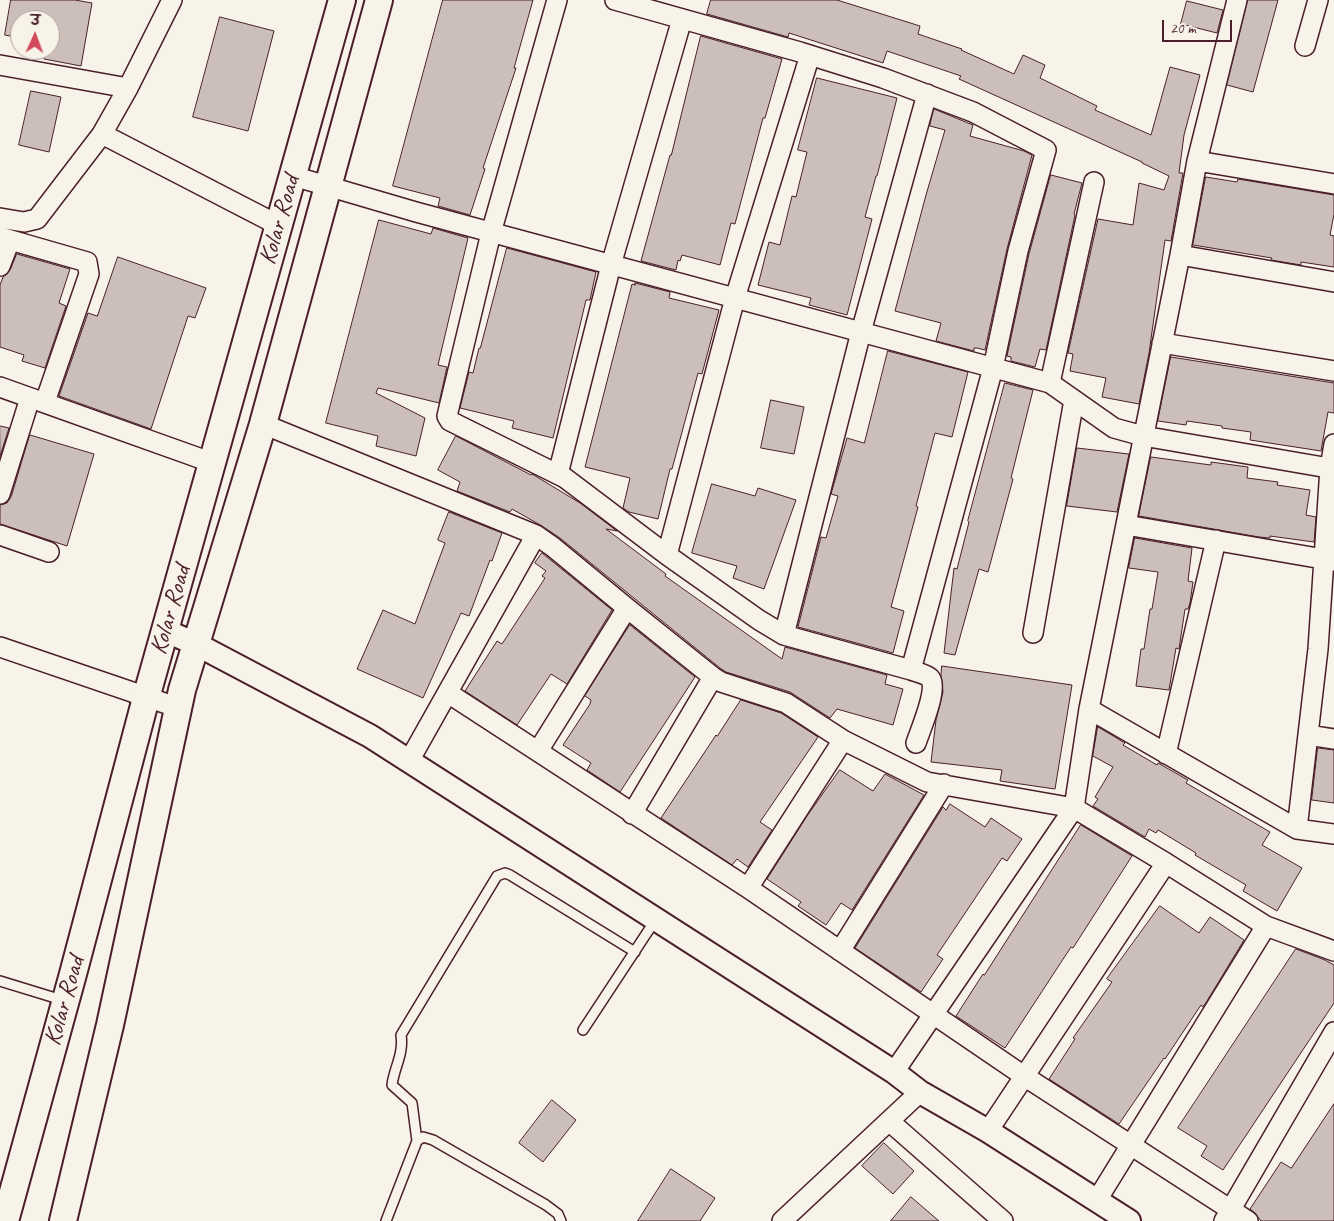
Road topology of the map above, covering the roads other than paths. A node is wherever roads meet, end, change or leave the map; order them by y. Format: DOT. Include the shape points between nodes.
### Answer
graph roads {
  1 [pos="172,0"];
  2 [pos="342,0"];
  3 [pos="378,0"];
  4 [pos="557,0"];
  5 [pos="616,0"];
  6 [pos="1237,0"];
  7 [pos="1318,0"];
  8 [pos="682,19"];
  9 [pos="1305,46"];
  10 [pos="810,55"];
  11 [pos="0,65"];
  12 [pos="128,88"];
  13 [pos="927,94"];
  14 [pos="102,134"];
  15 [pos="1197,161"];
  16 [pos="293,176"];
  17 [pos="1094,182"];
  18 [pos="1334,184"];
  19 [pos="328,186"];
  20 [pos="0,218"];
  21 [pos="278,225"];
  22 [pos="491,233"];
  23 [pos="5,238"];
  24 [pos="1180,256"];
  25 [pos="611,265"];
  26 [pos="0,266"];
  27 [pos="1334,282"];
  28 [pos="735,298"];
  29 [pos="861,332"];
  30 [pos="1162,343"];
  31 [pos="993,368"];
  32 [pos="1334,371"];
  33 [pos="1050,383"];
  34 [pos="0,387"];
  35 [pos="38,400"];
  36 [pos="1074,400"];
  37 [pos="263,424"];
  38 [pos="1143,436"];
  39 [pos="1334,444"];
  40 [pos="213,463"];
  41 [pos="1332,468"];
  42 [pos="558,474"];
  43 [pos="0,494"];
  44 [pos="1126,525"];
  45 [pos="0,535"];
  46 [pos="536,535"];
  47 [pos="1216,540"];
  48 [pos="49,552"];
  49 [pos="667,555"];
  50 [pos="1329,560"];
  51 [pos="627,608"];
  52 [pos="166,631"];
  53 [pos="1033,633"];
  54 [pos="784,636"];
  55 [pos="0,647"];
  56 [pos="1326,651"];
  57 [pos="911,670"];
  58 [pos="187,677"];
  59 [pos="713,677"];
  60 [pos="152,678"];
  61 [pos="448,693"];
  62 [pos="1089,709"];
  63 [pos="1308,735"];
  64 [pos="1334,739"];
  65 [pos="843,740"];
  66 [pos="916,743"];
  67 [pos="538,750"];
  68 [pos="1166,754"];
  69 [pos="409,761"];
  70 [pos="944,784"];
  71 [pos="1074,808"];
  72 [pos="632,814"];
  73 [pos="1297,830"];
  74 [pos="1334,834"];
  75 [pos="1166,863"];
  76 [pos="748,888"];
  77 [pos="656,919"];
  78 [pos="1266,926"];
  79 [pos="840,951"];
  80 [pos="1334,951"];
  81 [pos="635,952"];
  82 [pos="0,981"];
  83 [pos="65,1001"];
  84 [pos="934,1014"];
  85 [pos="583,1030"];
  86 [pos="1334,1032"];
  87 [pos="894,1072"];
  88 [pos="1024,1076"];
  89 [pos="920,1092"];
  90 [pos="889,1121"];
  91 [pos="988,1131"];
  92 [pos="418,1141"];
  93 [pos="1131,1145"];
  94 [pos="1097,1200"];
  95 [pos="1227,1215"];
  96 [pos="5,1221"];
  97 [pos="63,1221"];
  98 [pos="386,1221"];
  99 [pos="561,1221"];
  100 [pos="782,1221"];
  101 [pos="1003,1221"];
  102 [pos="1129,1221"];
  103 [pos="1248,1221"];
  1 -- 12 [label="street"];
  2 -- 16 [label="main road, Kolar Road"];
  3 -- 19 [label="main road, Kolar Road"];
  4 -- 22 [label="street"];
  5 -- 8 [label="street"];
  6 -- 15 [label="street"];
  7 -- 9 [label="street"];
  8 -- 10 [label="street"];
  8 -- 25 [label="street"];
  10 -- 13 [label="street"];
  10 -- 28 [label="street"];
  11 -- 12 [label="street"];
  12 -- 14 [label="street"];
  13 -- 29 [label="street"];
  13 -- 31 [label="street" via="973,112 1046,150 1018,251"];
  14 -- 20 [label="street" via="37,219 24,222"];
  14 -- 21 [label="street"];
  15 -- 18 [label="street"];
  15 -- 24 [label="street"];
  16 -- 19 [label="street"];
  16 -- 21 [label="main road, Kolar Road"];
  17 -- 33 [label="street"];
  19 -- 22 [label="street"];
  19 -- 37 [label="main road, Kolar Road"];
  21 -- 40 [label="main road, Kolar Road"];
  22 -- 25 [label="street"];
  22 -- 42 [label="street" via="447,416 450,421"];
  23 -- 26 [label="street"];
  23 -- 35 [label="street" via="86,262 88,267 89,274"];
  24 -- 27 [label="street"];
  24 -- 30 [label="street"];
  25 -- 28 [label="street"];
  25 -- 42 [label="street"];
  28 -- 29 [label="street"];
  28 -- 49 [label="street"];
  29 -- 31 [label="street"];
  29 -- 54 [label="street"];
  30 -- 32 [label="street"];
  30 -- 38 [label="street"];
  31 -- 33 [label="street"];
  31 -- 57 [label="street"];
  33 -- 36 [label="street"];
  34 -- 35 [label="street"];
  35 -- 40 [label="street"];
  35 -- 43 [label="street"];
  36 -- 38 [label="street" via="1114,428"];
  36 -- 53 [label="street"];
  37 -- 46 [label="street"];
  37 -- 58 [label="main road, Kolar Road"];
  38 -- 41 [label="street"];
  38 -- 44 [label="street"];
  39 -- 41 [label="street"];
  40 -- 52 [label="main road, Kolar Road"];
  41 -- 50 [label="street"];
  42 -- 49 [label="street"];
  44 -- 47 [label="street"];
  44 -- 62 [label="street"];
  45 -- 48 [label="street"];
  46 -- 51 [label="street"];
  46 -- 61 [label="street"];
  47 -- 50 [label="street"];
  47 -- 68 [label="street"];
  49 -- 54 [label="street"];
  50 -- 56 [label="street"];
  51 -- 59 [label="street"];
  51 -- 67 [label="street"];
  52 -- 58 [label="street"];
  52 -- 60 [label="main road, Kolar Road"];
  54 -- 57 [label="street"];
  55 -- 60 [label="street"];
  56 -- 63 [label="street"];
  57 -- 66 [label="street" via="930,678 933,692"];
  58 -- 60 [label="street"];
  58 -- 69 [label="street" via="370,736"];
  58 -- 97 [label="main road, Kolar Road"];
  59 -- 65 [label="street" via="786,703"];
  59 -- 72 [label="street"];
  60 -- 83 [label="main road, Kolar Road"];
  61 -- 67 [label="street"];
  61 -- 69 [label="street"];
  62 -- 68 [label="street"];
  62 -- 71 [label="street"];
  63 -- 64 [label="street"];
  63 -- 73 [label="street"];
  65 -- 70 [label="street" via="927,782"];
  65 -- 76 [label="street"];
  67 -- 72 [label="street"];
  68 -- 73 [label="street"];
  69 -- 77 [label="street"];
  70 -- 71 [label="street"];
  70 -- 79 [label="street"];
  71 -- 75 [label="street"];
  71 -- 84 [label="street"];
  72 -- 76 [label="street"];
  73 -- 74 [label="street"];
  75 -- 78 [label="street"];
  75 -- 88 [label="street"];
  76 -- 79 [label="street"];
  77 -- 81 [label="lane"];
  77 -- 87 [label="street"];
  78 -- 80 [label="street"];
  78 -- 93 [label="street"];
  79 -- 84 [label="street"];
  81 -- 85 [label="lane"];
  81 -- 92 [label="lane" via="510,875 497,876 401,1035 401,1054 392,1085 412,1103"];
  82 -- 83 [label="lane"];
  83 -- 96 [label="main road, Kolar Road"];
  84 -- 87 [label="street"];
  84 -- 88 [label="street"];
  86 -- 95 [label="street"];
  87 -- 89 [label="street"];
  88 -- 91 [label="street"];
  88 -- 93 [label="street"];
  89 -- 90 [label="street"];
  89 -- 91 [label="street"];
  90 -- 100 [label="street"];
  90 -- 101 [label="street"];
  91 -- 94 [label="street"];
  92 -- 98 [label="lane"];
  92 -- 99 [label="lane" via="423,1137 433,1140 546,1205 558,1214"];
  93 -- 94 [label="street"];
  93 -- 95 [label="street"];
  94 -- 102 [label="street"];
  95 -- 103 [label="street"];
}
